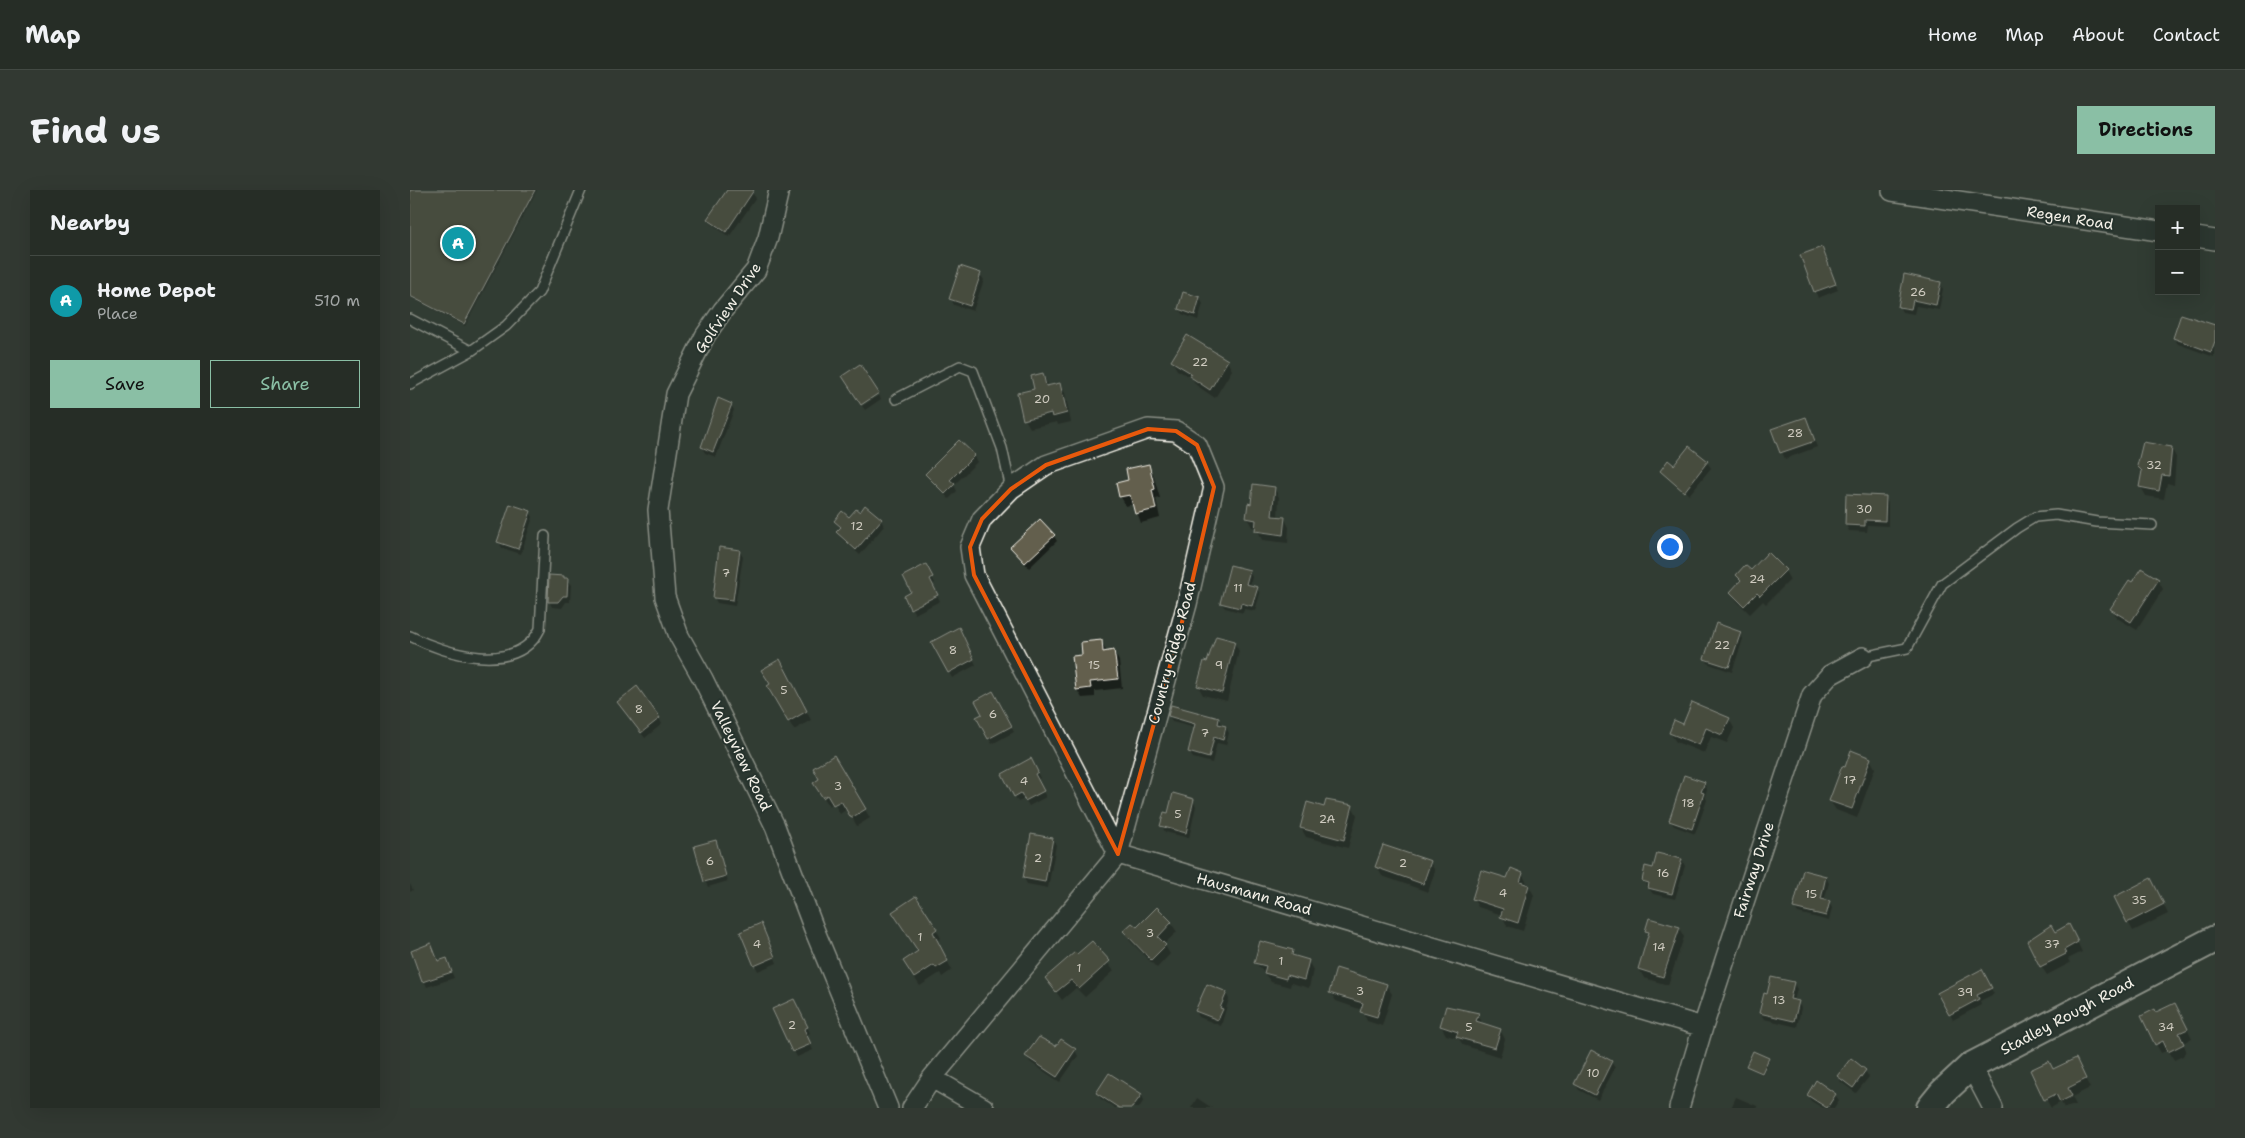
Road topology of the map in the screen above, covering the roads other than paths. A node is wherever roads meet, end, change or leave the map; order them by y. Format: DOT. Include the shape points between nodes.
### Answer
graph roads {
  1 [pos="581,190"];
  2 [pos="779,190"];
  3 [pos="1892,191"];
  4 [pos="2155,230"];
  5 [pos="2200,238"];
  6 [pos="2215,240"];
  7 [pos="410,319"];
  8 [pos="471,351"];
  9 [pos="410,384"];
  10 [pos="676,394"];
  11 [pos="896,399"];
  12 [pos="1011,489"];
  13 [pos="2152,525"];
  14 [pos="545,536"];
  15 [pos="410,636"];
  16 [pos="1863,656"];
  17 [pos="1118,854"];
  18 [pos="2215,940"];
  19 [pos="1703,1027"];
  20 [pos="1971,1066"];
  21 [pos="932,1078"];
  22 [pos="888,1108"];
  23 [pos="912,1108"];
  24 [pos="984,1108"];
  25 [pos="1679,1108"];
  26 [pos="1930,1108"];
  27 [pos="1993,1108"];
  1 -- 8 [label="lane" via="538,292 506,326"];
  2 -- 10 [label="street, Golfview Drive" via="768,238 756,270 705,336"];
  3 -- 4 [label="street, Regen Road"];
  5 -- 6 [label="street"];
  7 -- 8 [label="lane"];
  8 -- 9 [label="lane"];
  10 -- 22 [label="street, Valleyview Road" via="658,510 665,597 679,636 775,826"];
  11 -- 12 [label="lane" via="960,366 973,371 1002,448"];
  12 -- 17 [label="street, Country Ridge Road" via="982,519 970,547 974,575"];
  12 -- 17 [label="street, Country Ridge Road" via="1046,464 1148,429 1176,431 1197,445 1214,488 1187,604"];
  13 -- 16 [label="lane" via="2097,522 2056,515 2035,517 1942,584 1906,648"];
  14 -- 15 [label="lane" via="540,629 524,647 498,656 464,656"];
  16 -- 19 [label="street, Fairway Drive" via="1830,675 1812,695"];
  17 -- 19 [label="street, Hausmann Road"];
  17 -- 21 [label="street"];
  18 -- 20 [label="main road, Stadley Rough Road"];
  19 -- 25 [label="street, Fairway Drive"];
  20 -- 26 [label="main road, Stadley Rough Road"];
  20 -- 27 [label="street"];
  21 -- 23 [label="street"];
  21 -- 24 [label="street"];
}
